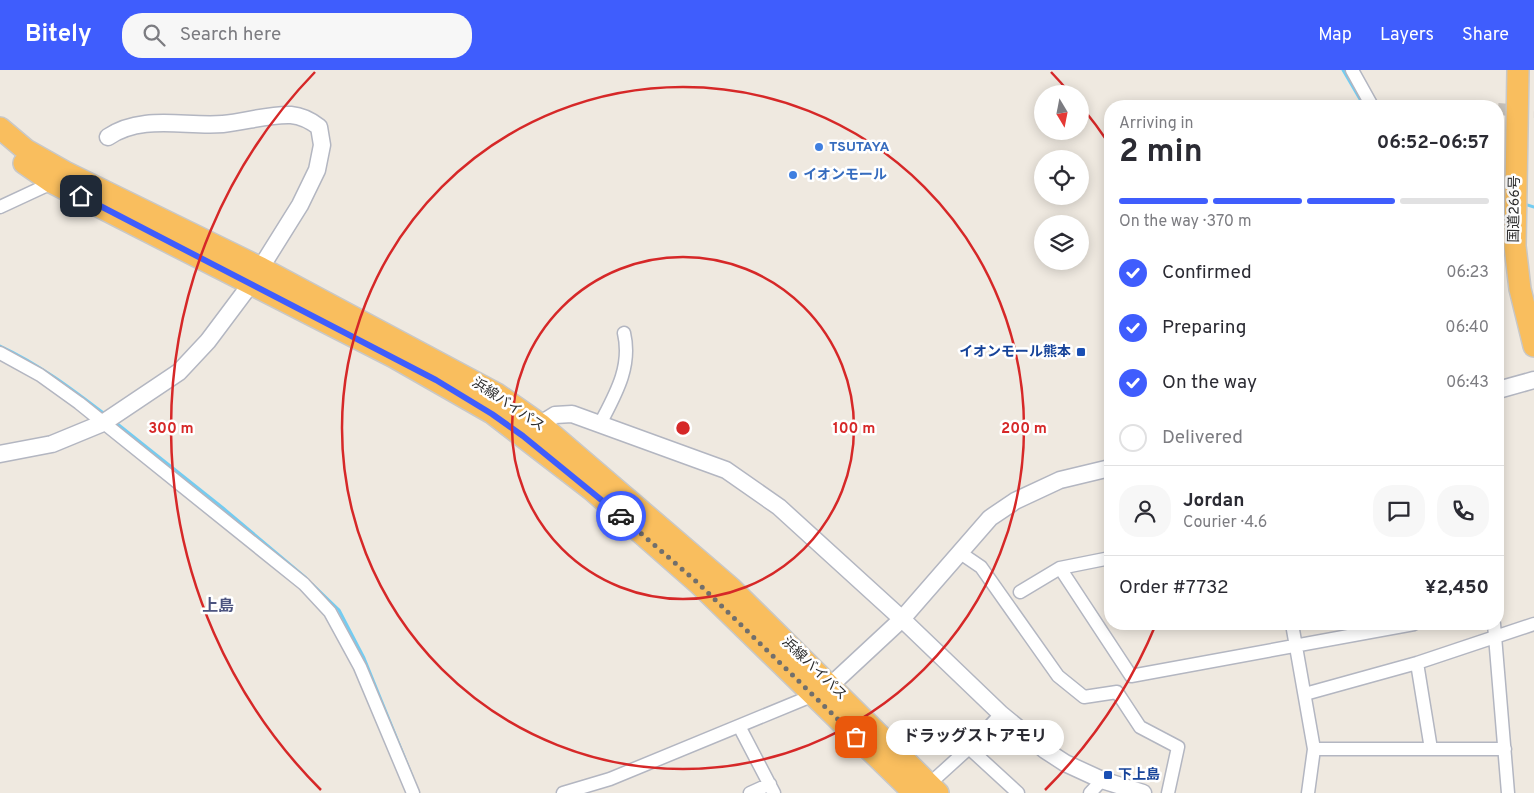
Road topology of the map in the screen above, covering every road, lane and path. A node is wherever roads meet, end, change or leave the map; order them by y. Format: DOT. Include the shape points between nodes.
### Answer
graph roads {
  1 [pos="1352,70"];
  2 [pos="1518,70"];
  3 [pos="1369,100"];
  4 [pos="0,128"];
  5 [pos="108,137"];
  6 [pos="0,146"];
  7 [pos="59,178"];
  8 [pos="0,207"];
  9 [pos="255,276"];
  10 [pos="624,333"];
  11 [pos="1534,346"];
  12 [pos="0,353"];
  13 [pos="1534,380"];
  14 [pos="1504,388"];
  15 [pos="103,423"];
  16 [pos="600,424"];
  17 [pos="532,430"];
  18 [pos="0,454"];
  19 [pos="1104,469"];
  20 [pos="959,552"];
  21 [pos="1104,559"];
  22 [pos="1060,568"];
  23 [pos="1020,592"];
  24 [pos="902,619"];
  25 [pos="1104,624"];
  26 [pos="1534,624"];
  27 [pos="1107,630"];
  28 [pos="1293,630"];
  29 [pos="1382,630"];
  30 [pos="1495,630"];
  31 [pos="1497,638"];
  32 [pos="1296,646"];
  33 [pos="1417,663"];
  34 [pos="822,690"];
  35 [pos="1305,694"];
  36 [pos="1001,714"];
  37 [pos="739,726"];
  38 [pos="969,748"];
  39 [pos="1314,749"];
  40 [pos="1431,749"];
  41 [pos="1505,749"];
  42 [pos="1102,780"];
  43 [pos="772,789"];
  44 [pos="924,791"];
  45 [pos="413,793"];
  46 [pos="563,793"];
  47 [pos="750,793"];
  48 [pos="1018,793"];
  49 [pos="1090,793"];
  50 [pos="1143,793"];
  51 [pos="1168,793"];
  52 [pos="1308,793"];
  53 [pos="1508,793"];
  1 -- 3 [label="street"];
  2 -- 11 [label="highway, 国道266号" via="1514,246 1520,289"];
  4 -- 7 [label="highway, 浜線バイパス"];
  5 -- 9 [label="street" via="122,128 143,123 212,125 290,115 308,118 318,127 322,145 317,170"];
  6 -- 7 [label="highway, 浜線バイパス"];
  7 -- 8 [label="street"];
  7 -- 9 [label="highway, 浜線バイパス"];
  9 -- 15 [label="street" via="208,341 178,372"];
  9 -- 17 [label="highway, 浜線バイパス" via="498,394"];
  10 -- 16 [label="street" via="627,360 621,382"];
  12 -- 15 [label="street" via="40,375"];
  13 -- 14 [label="street"];
  15 -- 18 [label="street" via="52,444"];
  15 -- 45 [label="street" via="304,584 330,612 360,667"];
  16 -- 17 [label="street" via="564,413 548,418"];
  16 -- 24 [label="street" via="726,470 779,507"];
  17 -- 34 [label="highway, 浜線バイパス" via="731,588"];
  19 -- 20 [label="street" via="1060,480 1015,501 981,526"];
  20 -- 24 [label="street"];
  20 -- 51 [label="street" via="981,567 1058,676 1084,697 1117,692 1140,727 1178,747"];
  21 -- 22 [label="street"];
  22 -- 23 [label="street"];
  22 -- 25 [label="street"];
  24 -- 34 [label="street"];
  24 -- 36 [label="street"];
  26 -- 31 [label="street"];
  27 -- 32 [label="street" via="1131,676"];
  28 -- 32 [label="street"];
  29 -- 32 [label="street"];
  30 -- 31 [label="street"];
  31 -- 33 [label="street"];
  31 -- 41 [label="street"];
  32 -- 35 [label="street"];
  33 -- 35 [label="street"];
  33 -- 40 [label="street"];
  34 -- 37 [label="street"];
  34 -- 44 [label="highway, 浜線バイパス"];
  35 -- 39 [label="street"];
  36 -- 38 [label="street"];
  36 -- 42 [label="street" via="1065,764"];
  37 -- 43 [label="street"];
  37 -- 46 [label="street" via="610,779"];
  38 -- 44 [label="street"];
  38 -- 48 [label="street"];
  39 -- 40 [label="street"];
  39 -- 52 [label="street"];
  40 -- 41 [label="street"];
  41 -- 53 [label="street"];
  42 -- 49 [label="street"];
  42 -- 50 [label="street"];
  43 -- 47 [label="street"];
}
